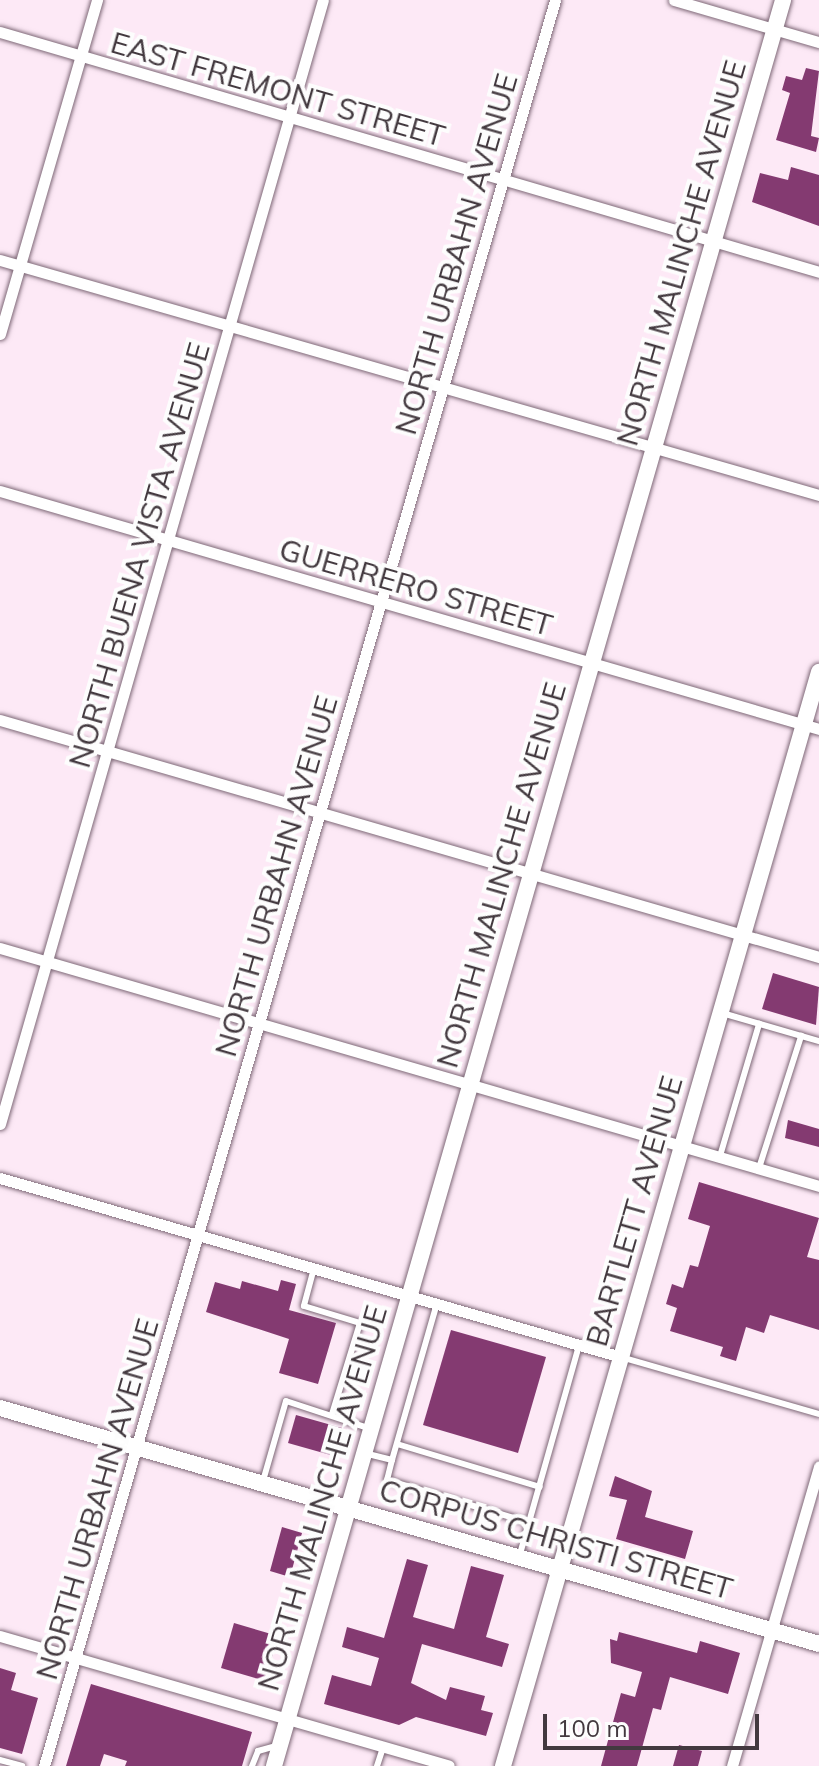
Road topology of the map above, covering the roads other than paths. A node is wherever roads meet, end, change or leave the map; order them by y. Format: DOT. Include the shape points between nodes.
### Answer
graph roads {
  1 [pos="97,0"];
  2 [pos="323,0"];
  3 [pos="555,0"];
  4 [pos="674,0"];
  5 [pos="783,0"];
  6 [pos="775,30"];
  7 [pos="0,32"];
  8 [pos="819,42"];
  9 [pos="80,56"];
  10 [pos="290,117"];
  11 [pos="503,180"];
  12 [pos="714,241"];
  13 [pos="0,260"];
  14 [pos="20,265"];
  15 [pos="819,272"];
  16 [pos="230,326"];
  17 [pos="0,334"];
  18 [pos="443,387"];
  19 [pos="654,448"];
  20 [pos="0,491"];
  21 [pos="819,495"];
  22 [pos="168,540"];
  23 [pos="381,601"];
  24 [pos="592,663"];
  25 [pos="819,672"];
  26 [pos="0,720"];
  27 [pos="812,726"];
  28 [pos="107,751"];
  29 [pos="320,812"];
  30 [pos="531,873"];
  31 [pos="743,934"];
  32 [pos="0,948"];
  33 [pos="819,957"];
  34 [pos="47,962"];
  35 [pos="720,1013"];
  36 [pos="259,1023"];
  37 [pos="759,1024"];
  38 [pos="801,1036"];
  39 [pos="819,1041"];
  40 [pos="470,1084"];
  41 [pos="0,1124"];
  42 [pos="682,1145"];
  43 [pos="720,1156"];
  44 [pos="759,1168"];
  45 [pos="0,1178"];
  46 [pos="819,1186"];
  47 [pos="198,1235"];
  48 [pos="314,1268"];
  49 [pos="409,1296"];
  50 [pos="437,1303"];
  51 [pos="580,1345"];
  52 [pos="621,1357"];
  53 [pos="0,1408"];
  54 [pos="332,1414"];
  55 [pos="819,1414"];
  56 [pos="371,1429"];
  57 [pos="397,1444"];
  58 [pos="136,1447"];
  59 [pos="364,1453"];
  60 [pos="392,1460"];
  61 [pos="819,1466"];
  62 [pos="263,1484"];
  63 [pos="540,1487"];
  64 [pos="348,1508"];
  65 [pos="530,1523"];
  66 [pos="519,1558"];
  67 [pos="559,1569"];
  68 [pos="771,1631"];
  69 [pos="0,1636"];
  70 [pos="819,1644"];
  71 [pos="76,1658"];
  72 [pos="287,1719"];
  73 [pos="280,1745"];
  74 [pos="383,1747"];
  75 [pos="0,1760"];
  76 [pos="9,1764"];
  77 [pos="22,1766"];
  78 [pos="44,1766"];
  79 [pos="252,1766"];
  80 [pos="274,1766"];
  81 [pos="377,1766"];
  82 [pos="449,1766"];
  83 [pos="503,1766"];
  84 [pos="732,1766"];
  1 -- 9 [label="street"];
  2 -- 10 [label="street, NORTH BUENA VISTA AVENUE"];
  3 -- 11 [label="street, NORTH URBAHN AVENUE"];
  4 -- 6 [label="street"];
  5 -- 6 [label="main road, NORTH MALINCHE AVENUE"];
  6 -- 8 [label="street"];
  6 -- 12 [label="main road, NORTH MALINCHE AVENUE"];
  7 -- 9 [label="street, EAST FREMONT STREET"];
  9 -- 10 [label="street, EAST FREMONT STREET"];
  9 -- 14 [label="street"];
  10 -- 11 [label="street, EAST FREMONT STREET"];
  10 -- 16 [label="street, NORTH BUENA VISTA AVENUE"];
  11 -- 12 [label="street, EAST FREMONT STREET"];
  11 -- 18 [label="street, NORTH URBAHN AVENUE"];
  12 -- 15 [label="street, EAST FREMONT STREET"];
  12 -- 19 [label="main road, NORTH MALINCHE AVENUE"];
  13 -- 14 [label="street"];
  14 -- 16 [label="street"];
  14 -- 17 [label="street"];
  16 -- 18 [label="street"];
  16 -- 22 [label="street, NORTH BUENA VISTA AVENUE"];
  18 -- 19 [label="street"];
  18 -- 23 [label="street, NORTH URBAHN AVENUE"];
  19 -- 21 [label="street"];
  19 -- 24 [label="main road, NORTH MALINCHE AVENUE"];
  20 -- 22 [label="street, GUERRERO STREET"];
  22 -- 23 [label="street, GUERRERO STREET"];
  22 -- 28 [label="street, NORTH BUENA VISTA AVENUE"];
  23 -- 24 [label="street, GUERRERO STREET"];
  23 -- 29 [label="street, NORTH URBAHN AVENUE"];
  24 -- 27 [label="street, GUERRERO STREET"];
  24 -- 30 [label="main road, NORTH MALINCHE AVENUE"];
  25 -- 27 [label="main road, BARTLETT AVENUE"];
  26 -- 28 [label="street"];
  27 -- 31 [label="main road, BARTLETT AVENUE"];
  28 -- 29 [label="street"];
  28 -- 34 [label="street, NORTH BUENA VISTA AVENUE"];
  29 -- 30 [label="street"];
  29 -- 36 [label="street, NORTH URBAHN AVENUE"];
  30 -- 31 [label="street"];
  30 -- 40 [label="main road, NORTH MALINCHE AVENUE"];
  31 -- 33 [label="street"];
  31 -- 35 [label="main road, BARTLETT AVENUE"];
  32 -- 34 [label="street"];
  34 -- 36 [label="street"];
  34 -- 41 [label="street, NORTH BUENA VISTA AVENUE"];
  35 -- 37 [label="lane"];
  35 -- 42 [label="main road, BARTLETT AVENUE"];
  36 -- 40 [label="street"];
  36 -- 47 [label="street, NORTH URBAHN AVENUE"];
  37 -- 38 [label="lane"];
  37 -- 43 [label="lane"];
  38 -- 39 [label="lane"];
  38 -- 44 [label="lane"];
  40 -- 42 [label="street"];
  40 -- 49 [label="main road, NORTH MALINCHE AVENUE"];
  42 -- 43 [label="street"];
  42 -- 52 [label="main road, BARTLETT AVENUE"];
  43 -- 44 [label="street"];
  44 -- 46 [label="street"];
  45 -- 47 [label="street"];
  47 -- 48 [label="street"];
  47 -- 58 [label="street, NORTH URBAHN AVENUE"];
  48 -- 49 [label="street"];
  48 -- 54 [label="lane" via="304,1306 360,1323"];
  49 -- 50 [label="street"];
  49 -- 56 [label="main road, NORTH MALINCHE AVENUE"];
  50 -- 51 [label="street"];
  50 -- 57 [label="lane"];
  51 -- 52 [label="street"];
  51 -- 63 [label="lane"];
  52 -- 55 [label="lane"];
  52 -- 67 [label="main road, BARTLETT AVENUE"];
  53 -- 58 [label="main road, CORPUS CHRISTI STREET"];
  54 -- 56 [label="lane"];
  54 -- 62 [label="lane" via="286,1401"];
  56 -- 59 [label="main road, NORTH MALINCHE AVENUE"];
  57 -- 60 [label="lane"];
  57 -- 63 [label="lane"];
  58 -- 62 [label="main road, CORPUS CHRISTI STREET"];
  58 -- 71 [label="street, NORTH URBAHN AVENUE"];
  59 -- 60 [label="lane"];
  59 -- 64 [label="main road, NORTH MALINCHE AVENUE"];
  60 -- 65 [label="lane" via="387,1480"];
  61 -- 68 [label="street"];
  62 -- 64 [label="main road, CORPUS CHRISTI STREET"];
  63 -- 65 [label="lane"];
  64 -- 66 [label="main road, CORPUS CHRISTI STREET"];
  64 -- 72 [label="main road, NORTH MALINCHE AVENUE"];
  65 -- 66 [label="lane"];
  66 -- 67 [label="main road, CORPUS CHRISTI STREET"];
  67 -- 68 [label="main road, CORPUS CHRISTI STREET"];
  67 -- 83 [label="main road, BARTLETT AVENUE"];
  68 -- 70 [label="main road, CORPUS CHRISTI STREET"];
  68 -- 84 [label="street"];
  69 -- 71 [label="street"];
  71 -- 72 [label="street"];
  71 -- 78 [label="street, NORTH URBAHN AVENUE"];
  72 -- 73 [label="main road, NORTH MALINCHE AVENUE"];
  72 -- 74 [label="street"];
  73 -- 79 [label="lane" via="258,1751"];
  73 -- 80 [label="main road, NORTH MALINCHE AVENUE"];
  74 -- 81 [label="lane"];
  74 -- 82 [label="street"];
  75 -- 76 [label="lane"];
  76 -- 77 [label="lane"];
}
